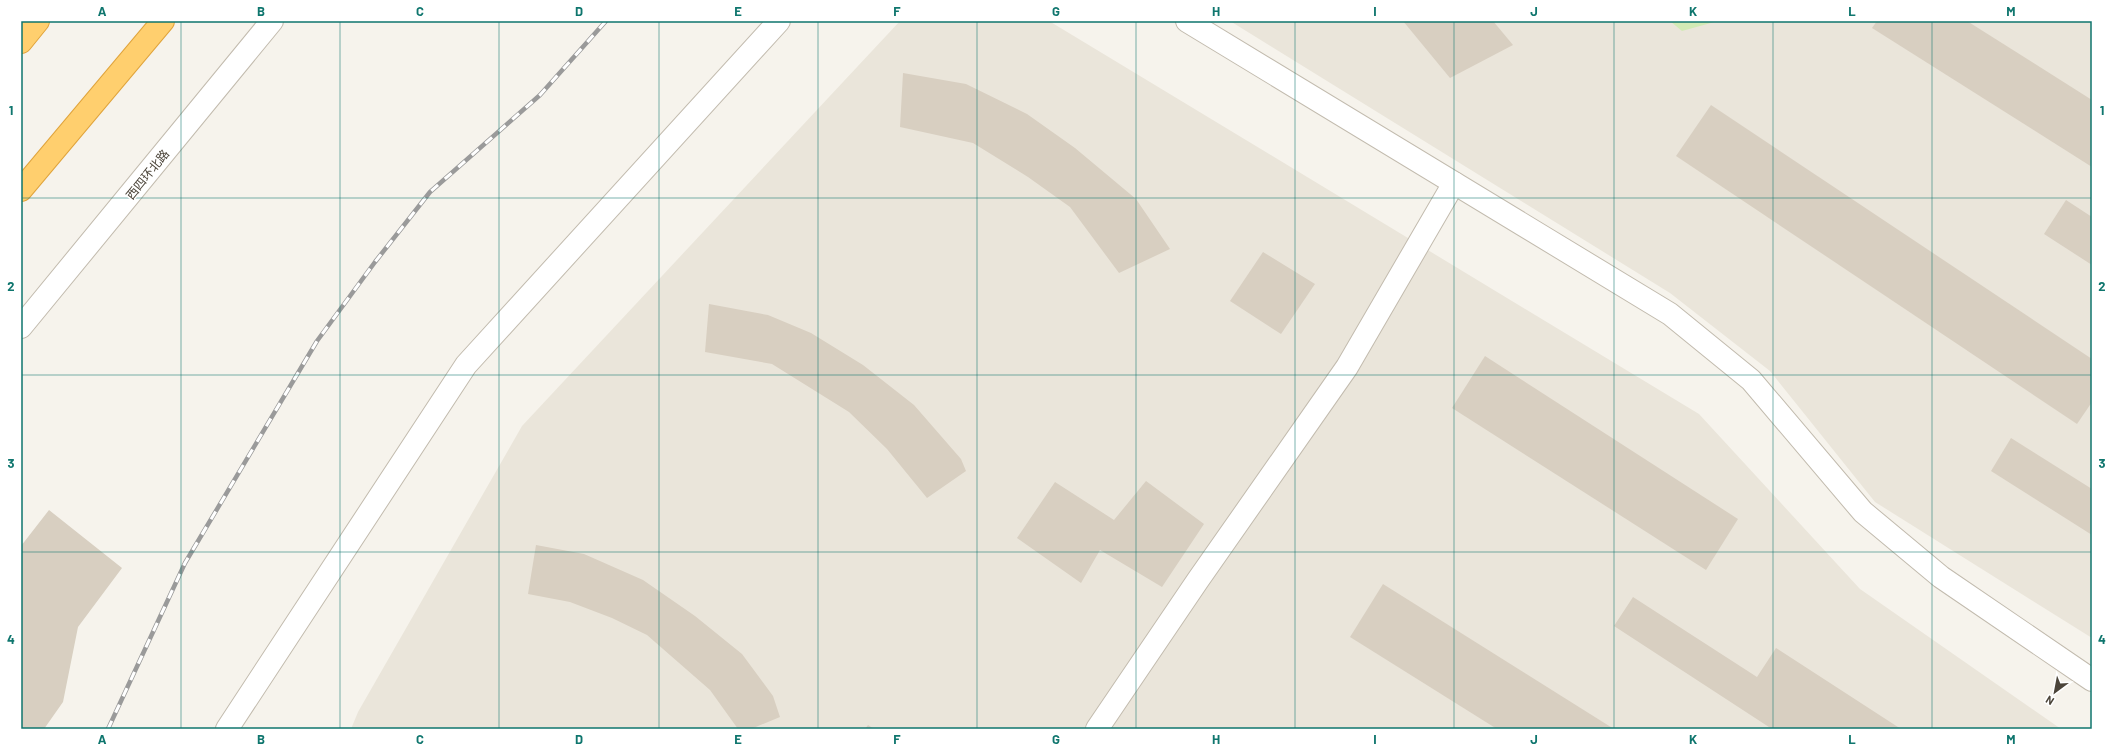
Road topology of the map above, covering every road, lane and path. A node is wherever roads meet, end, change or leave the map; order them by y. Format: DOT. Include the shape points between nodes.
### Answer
graph roads {
  1 [pos="38,21"];
  2 [pos="163,21"];
  3 [pos="272,21"];
  4 [pos="779,21"];
  5 [pos="1187,21"];
  6 [pos="21,42"];
  7 [pos="1454,183"];
  8 [pos="21,190"];
  9 [pos="21,327"];
  10 [pos="2092,680"];
  11 [pos="227,729"];
  12 [pos="1097,729"];
  1 -- 6 [label="highway"];
  2 -- 8 [label="highway"];
  3 -- 9 [label="street, 西四环北路"];
  4 -- 11 [label="street" via="466,365"];
  5 -- 7 [label="street"];
  7 -- 10 [label="street" via="1670,314 1751,380 1863,512 1941,577"];
  7 -- 12 [label="street" via="1347,367"];
}
